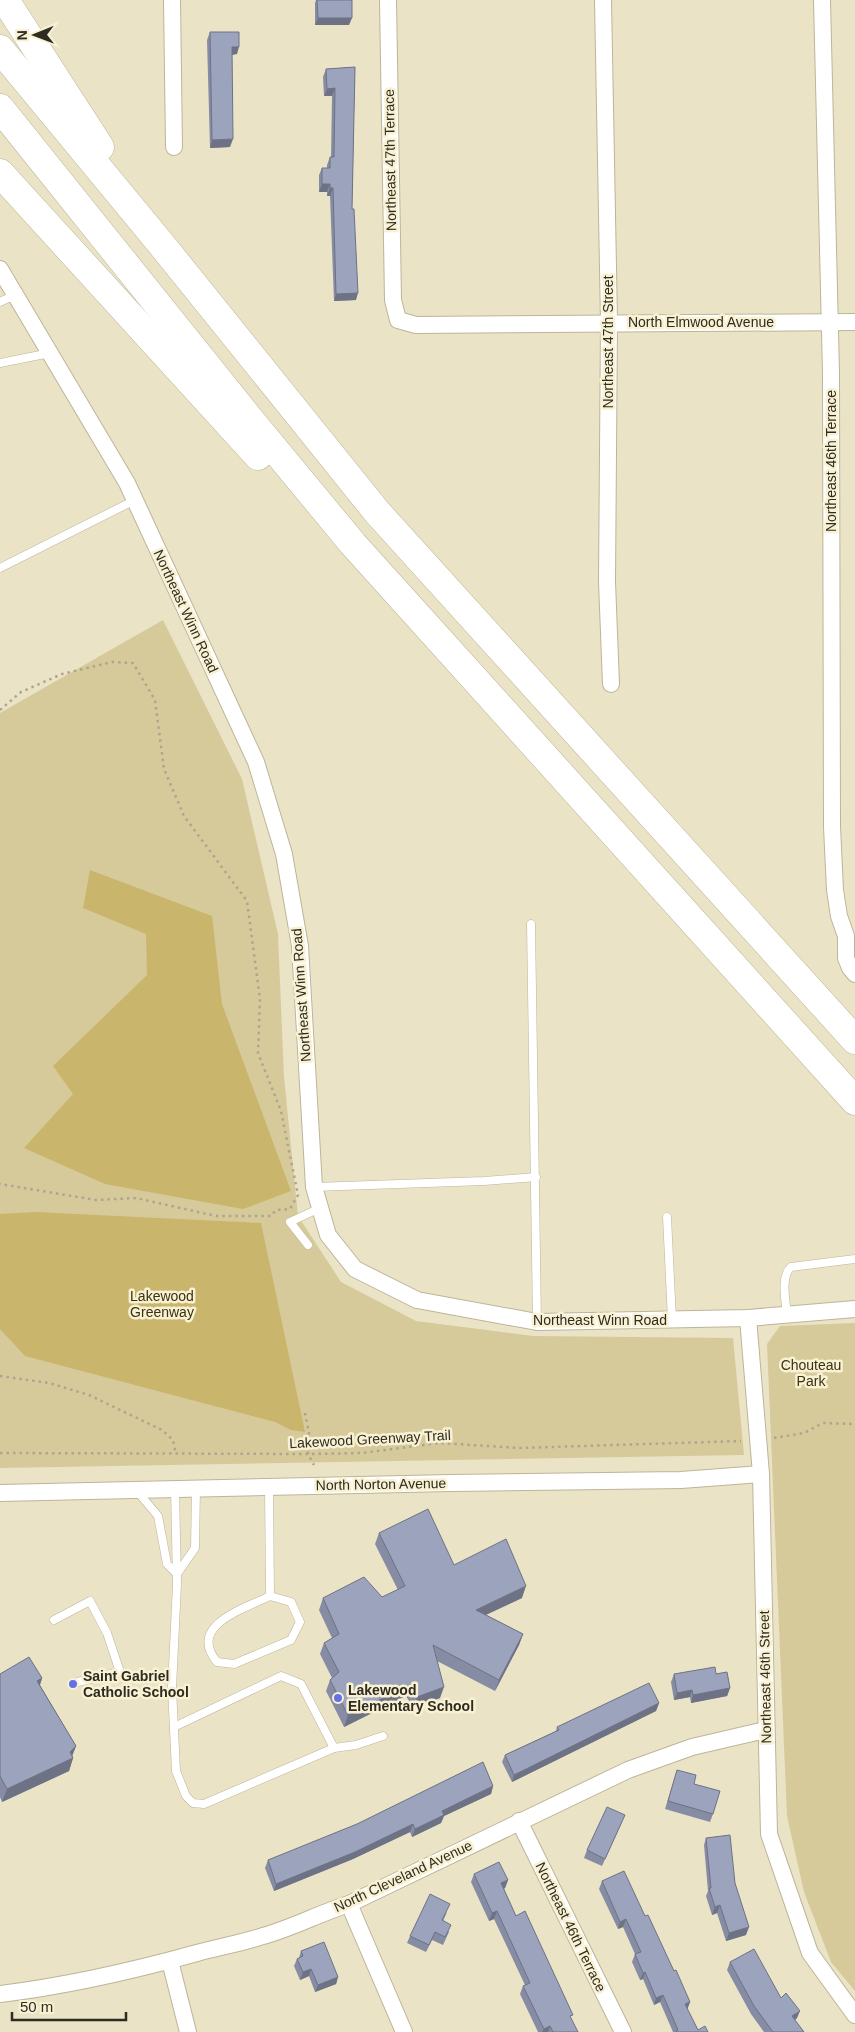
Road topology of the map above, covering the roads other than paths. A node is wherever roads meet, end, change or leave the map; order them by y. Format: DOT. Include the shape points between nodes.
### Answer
graph roads {
  1 [pos="5,0"];
  2 [pos="172,0"];
  3 [pos="388,0"];
  4 [pos="603,0"];
  5 [pos="822,0"];
  6 [pos="0,49"];
  7 [pos="0,108"];
  8 [pos="174,147"];
  9 [pos="0,173"];
  10 [pos="166,250"];
  11 [pos="0,269"];
  12 [pos="15,295"];
  13 [pos="0,302"];
  14 [pos="398,320"];
  15 [pos="609,322"];
  16 [pos="829,322"];
  17 [pos="855,322"];
  18 [pos="50,353"];
  19 [pos="0,363"];
  20 [pos="134,500"];
  21 [pos="354,544"];
  22 [pos="0,568"];
  23 [pos="610,684"];
  24 [pos="532,924"];
  25 [pos="848,925"];
  26 [pos="855,974"];
  27 [pos="855,1040"];
  28 [pos="855,1101"];
  29 [pos="536,1177"];
  30 [pos="314,1187"];
  31 [pos="320,1208"];
  32 [pos="667,1217"];
  33 [pos="308,1245"];
  34 [pos="855,1259"];
  35 [pos="855,1309"];
  36 [pos="786,1315"];
  37 [pos="748,1318"];
  38 [pos="672,1320"];
  39 [pos="537,1322"];
  40 [pos="761,1474"];
  41 [pos="269,1487"];
  42 [pos="175,1489"];
  43 [pos="196,1489"];
  44 [pos="137,1490"];
  45 [pos="0,1493"];
  46 [pos="177,1574"];
  47 [pos="270,1596"];
  48 [pos="54,1620"];
  49 [pos="78,1682"];
  50 [pos="174,1727"];
  51 [pos="765,1730"];
  52 [pos="383,1736"];
  53 [pos="334,1748"];
  54 [pos="518,1821"];
  55 [pos="349,1904"];
  56 [pos="170,1961"];
  57 [pos="0,1994"];
  58 [pos="855,2015"];
  59 [pos="188,2032"];
  60 [pos="404,2032"];
  61 [pos="624,2032"];
  1 -- 10 [label="highway"];
  2 -- 8 [label="street"];
  3 -- 14 [label="street, Northeast 47th Terrace" via="393,300"];
  4 -- 15 [label="street, Northeast 47th Street"];
  5 -- 16 [label="street, Northeast 46th Terrace"];
  6 -- 10 [label="highway"];
  7 -- 21 [label="highway"];
  9 -- 21 [label="highway" via="301,504"];
  10 -- 27 [label="highway" via="377,512"];
  11 -- 12 [label="street, Northeast Winn Road"];
  12 -- 13 [label="lane"];
  12 -- 18 [label="street, Northeast Winn Road"];
  14 -- 15 [label="street, North Elmwood Avenue" via="416,325"];
  15 -- 16 [label="street, North Elmwood Avenue"];
  15 -- 23 [label="street, Northeast 47th Street" via="607,582"];
  16 -- 17 [label="street, North Elmwood Avenue"];
  16 -- 25 [label="street, Northeast 46th Terrace" via="832,827 838,916"];
  18 -- 19 [label="lane"];
  18 -- 20 [label="street, Northeast Winn Road"];
  20 -- 22 [label="lane"];
  20 -- 30 [label="street, Northeast Winn Road" via="256,762 284,854 300,946"];
  21 -- 28 [label="highway"];
  24 -- 29 [label="lane"];
  25 -- 26 [label="street, Northeast 46th Terrace" via="846,958"];
  29 -- 30 [label="lane"];
  29 -- 39 [label="lane"];
  30 -- 31 [label="street, Northeast Winn Road"];
  31 -- 33 [label="lane" via="290,1222"];
  31 -- 39 [label="street, Northeast Winn Road" via="328,1235 356,1269 417,1300"];
  32 -- 38 [label="lane"];
  34 -- 36 [label="lane" via="788,1269 785,1276"];
  35 -- 36 [label="street, Northeast Winn Road"];
  36 -- 37 [label="street, Northeast Winn Road"];
  37 -- 38 [label="street, Northeast Winn Road"];
  37 -- 40 [label="street, Northeast 46th Street"];
  38 -- 39 [label="street, Northeast Winn Road"];
  40 -- 41 [label="street, North Norton Avenue" via="681,1480"];
  40 -- 51 [label="street, Northeast 46th Street"];
  41 -- 43 [label="street, North Norton Avenue"];
  41 -- 47 [label="lane"];
  42 -- 43 [label="street, North Norton Avenue"];
  42 -- 44 [label="street, North Norton Avenue"];
  42 -- 46 [label="lane"];
  43 -- 46 [label="lane" via="195,1548"];
  44 -- 45 [label="street, North Norton Avenue"];
  44 -- 46 [label="lane" via="158,1516 167,1564"];
  46 -- 50 [label="lane" via="172,1688"];
  47 -- 47 [label="lane" via="218,1622 208,1637 209,1652 217,1662 234,1664 291,1640 300,1622 292,1602"];
  48 -- 49 [label="lane" via="90,1601 107,1633 120,1672"];
  50 -- 53 [label="lane" via="281,1676 302,1684"];
  50 -- 53 [label="lane" via="176,1771 186,1796 194,1803 204,1804"];
  51 -- 54 [label="street, North Cleveland Avenue" via="656,1759"];
  51 -- 58 [label="street, Northeast 46th Street" via="768,1834 810,1953"];
  52 -- 53 [label="lane" via="356,1746"];
  54 -- 55 [label="street, North Cleveland Avenue"];
  54 -- 61 [label="street, Northeast 46th Terrace"];
  55 -- 56 [label="street, North Cleveland Avenue" via="265,1936"];
  55 -- 60 [label="street"];
  56 -- 57 [label="street, North Cleveland Avenue" via="54,1987"];
  56 -- 59 [label="street"];
}
